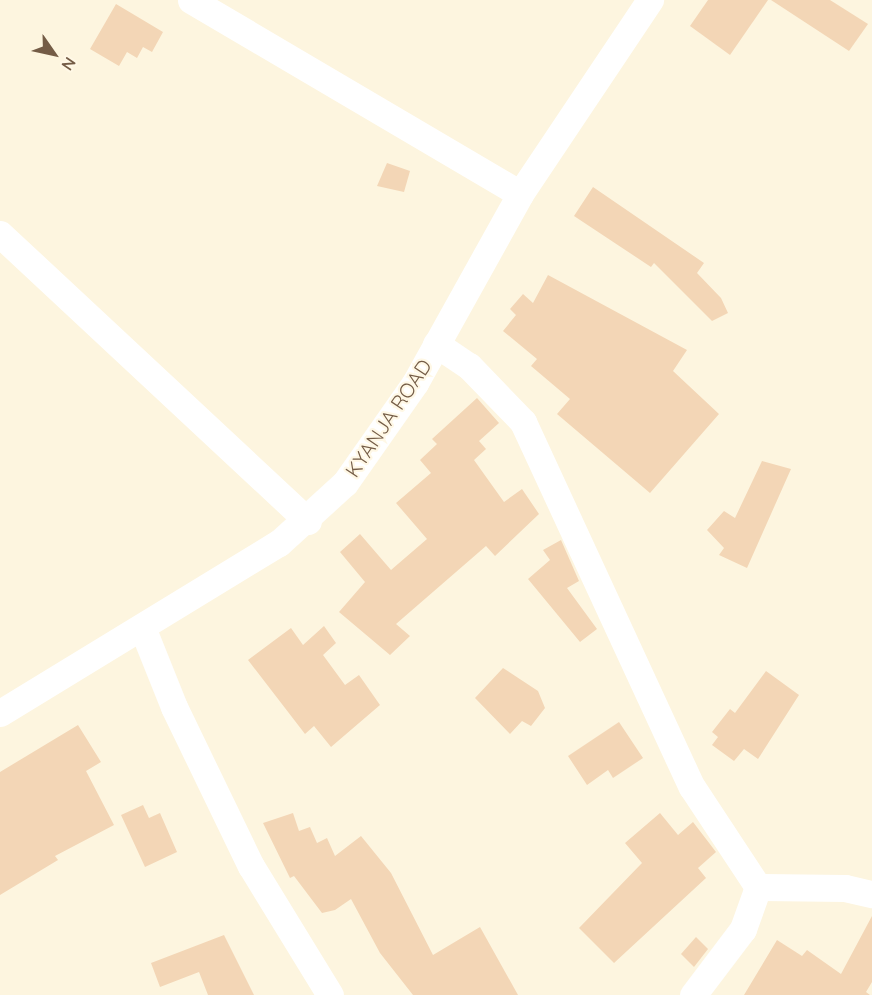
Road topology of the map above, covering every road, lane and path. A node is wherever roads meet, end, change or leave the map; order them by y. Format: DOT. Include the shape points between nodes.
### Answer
graph roads {
  1 [pos="191,0"];
  2 [pos="650,0"];
  3 [pos="520,194"];
  4 [pos="0,234"];
  5 [pos="436,344"];
  6 [pos="308,521"];
  7 [pos="142,627"];
  8 [pos="0,713"];
  9 [pos="758,887"];
  10 [pos="872,894"];
  11 [pos="330,995"];
  12 [pos="693,995"];
  1 -- 3 [label="street"];
  2 -- 3 [label="street, KYANJA ROAD"];
  3 -- 5 [label="street, KYANJA ROAD"];
  4 -- 6 [label="street"];
  5 -- 6 [label="street, KYANJA ROAD" via="380,437 345,483"];
  5 -- 9 [label="street" via="469,366 523,422 687,777"];
  6 -- 7 [label="street, KYANJA ROAD"];
  7 -- 8 [label="street, KYANJA ROAD"];
  7 -- 11 [label="street" via="174,707 251,866"];
  9 -- 10 [label="street" via="846,888"];
  9 -- 12 [label="street" via="743,929"];
}
